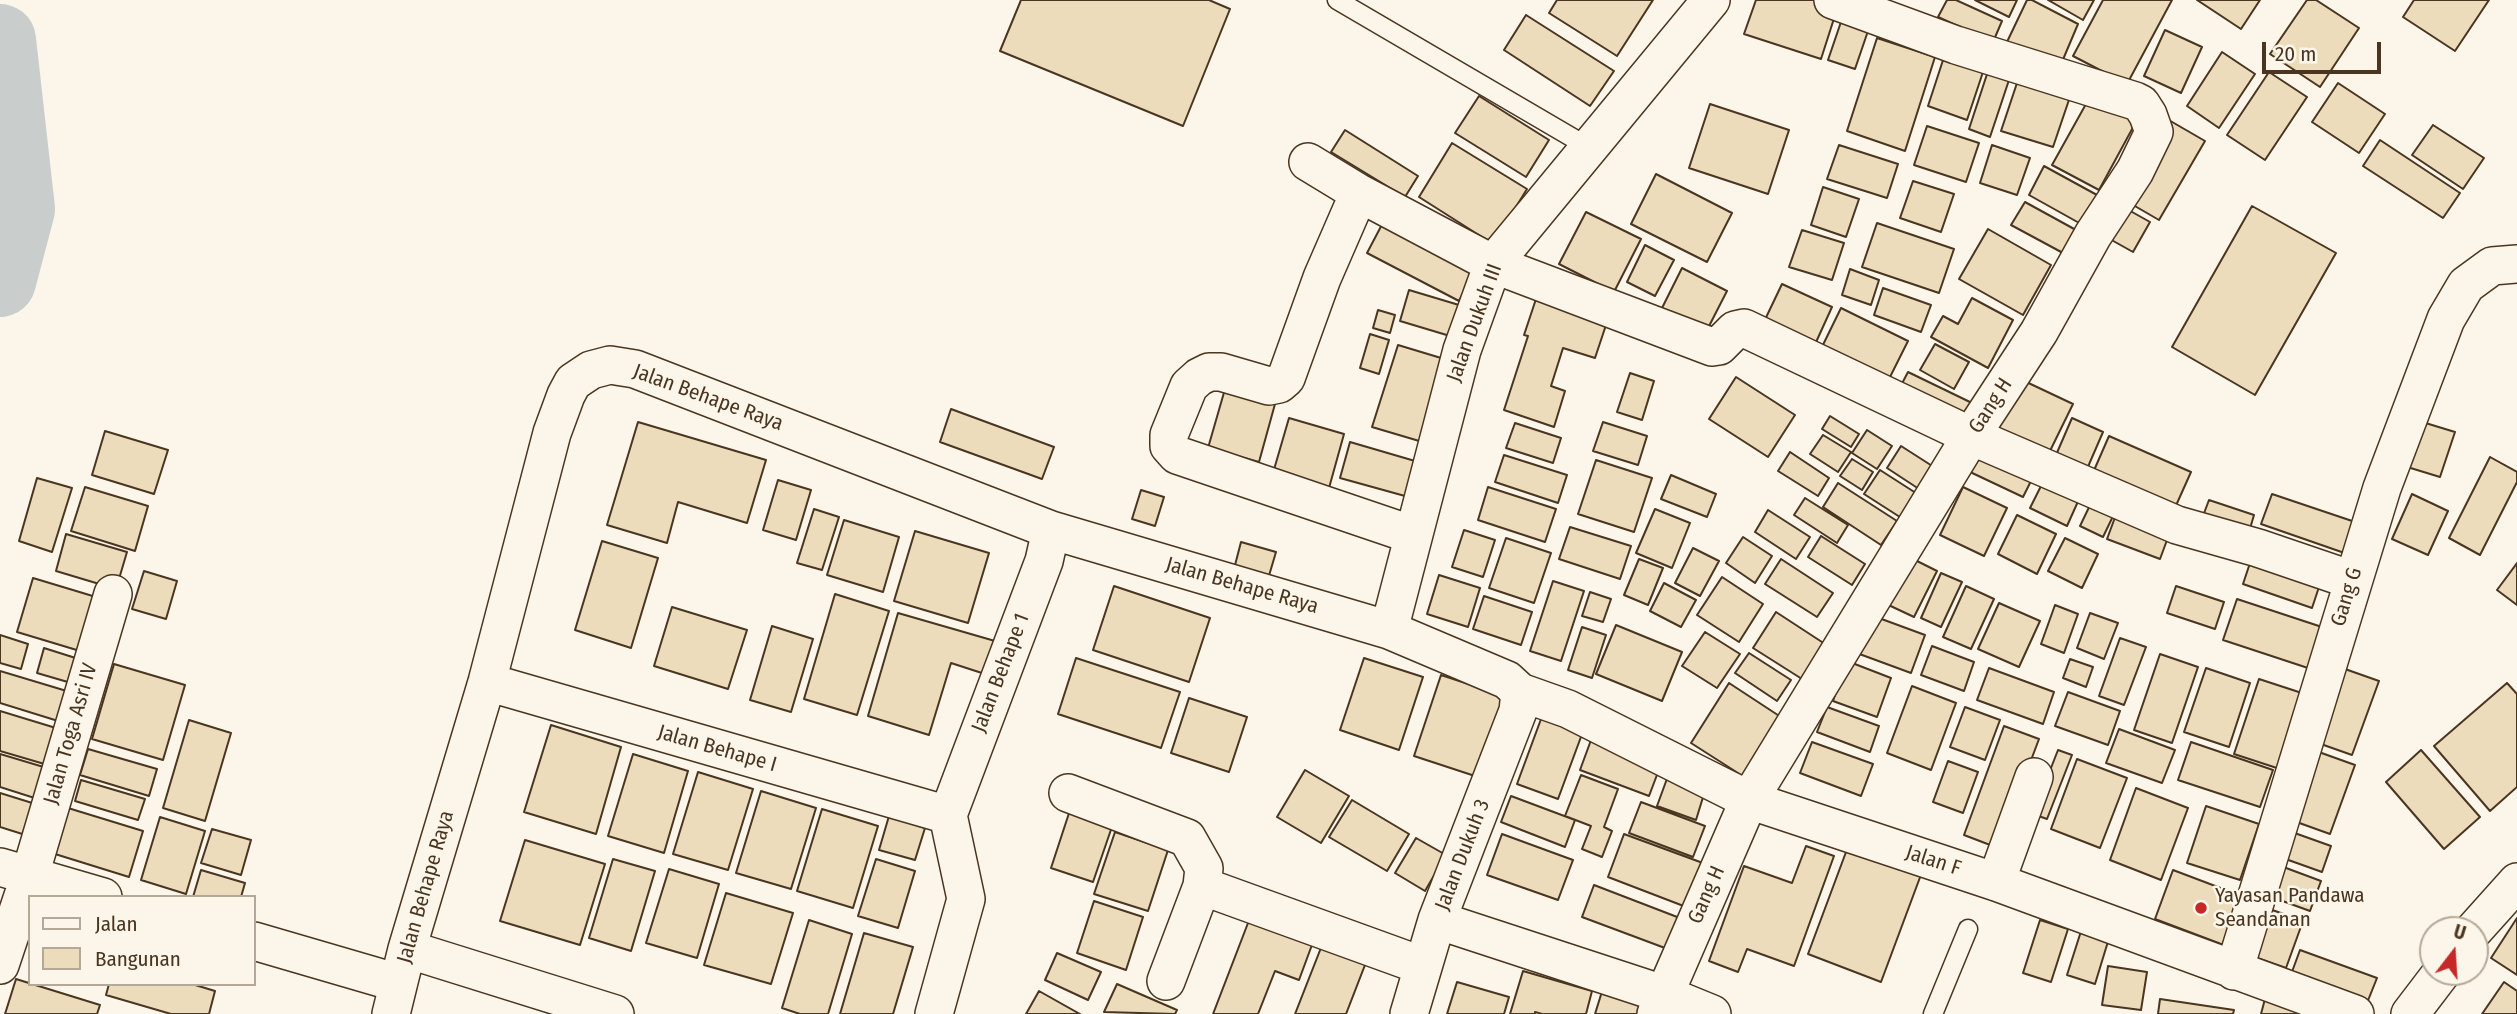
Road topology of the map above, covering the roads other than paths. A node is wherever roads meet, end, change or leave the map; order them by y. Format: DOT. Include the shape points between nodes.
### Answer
graph roads {
  1 [pos="1337,0"];
  2 [pos="1711,0"];
  3 [pos="1833,0"];
  4 [pos="1590,148"];
  5 [pos="1308,162"];
  6 [pos="1359,193"];
  7 [pos="1493,264"];
  8 [pos="2517,264"];
  9 [pos="1971,436"];
  10 [pos="1051,530"];
  11 [pos="1413,535"];
  12 [pos="2352,580"];
  13 [pos="113,594"];
  14 [pos="1389,630"];
  15 [pos="487,682"];
  16 [pos="1520,692"];
  17 [pos="2034,777"];
  18 [pos="1068,793"];
  19 [pos="1749,800"];
  20 [pos="948,815"];
  21 [pos="15,871"];
  22 [pos="2517,882"];
  23 [pos="1996,883"];
  24 [pos="1202,886"];
  25 [pos="96,895"];
  26 [pos="2487,916"];
  27 [pos="1437,920"];
  28 [pos="1968,929"];
  29 [pos="256,942"];
  30 [pos="0,965"];
  31 [pos="1423,966"];
  32 [pos="2234,971"];
  33 [pos="1166,981"];
  34 [pos="399,982"];
  35 [pos="2434,986"];
  36 [pos="1660,1004"];
  37 [pos="2420,1010"];
  38 [pos="615,1014"];
  39 [pos="934,1014"];
  40 [pos="1409,1014"];
  41 [pos="1712,1014"];
  42 [pos="1933,1014"];
  43 [pos="2355,1014"];
  1 -- 4 [label="lane"];
  2 -- 4 [label="street, Jalan Dukuh III"];
  3 -- 9 [label="street, Gang H" via="2141,104 2154,132 2039,332"];
  4 -- 7 [label="street, Jalan Dukuh III"];
  5 -- 6 [label="street"];
  6 -- 7 [label="street"];
  6 -- 11 [label="street" via="1286,378 1269,386 1221,372 1199,377 1189,386 1169,446 1177,455"];
  7 -- 9 [label="street" via="1712,347 1744,328"];
  7 -- 11 [label="street, Jalan Dukuh III" via="1462,350"];
  8 -- 12 [label="street, Gang G" via="2492,267 2466,285 2446,319"];
  9 -- 12 [label="street" via="2177,525"];
  9 -- 19 [label="street, Gang H"];
  10 -- 14 [label="street, Jalan Behape Raya"];
  10 -- 15 [label="street, Jalan Behape Raya" via="635,369 610,365 591,370 573,382 552,433"];
  10 -- 20 [label="street, Jalan Behape 1" via="1044,561"];
  11 -- 14 [label="street, Jalan Dukuh III"];
  12 -- 32 [label="street, Gang G"];
  13 -- 21 [label="street, Jalan Toga Asri IV"];
  14 -- 16 [label="street" via="1507,680"];
  15 -- 20 [label="street, Jalan Behape I"];
  15 -- 34 [label="street, Jalan Behape Raya"];
  16 -- 19 [label="street, Jalan F" via="1568,709"];
  16 -- 27 [label="street, Jalan Dukuh 3" via="1518,711"];
  17 -- 23 [label="street"];
  18 -- 24 [label="street" via="1186,838 1204,868"];
  19 -- 23 [label="street, Jalan F"];
  19 -- 36 [label="street, Gang H"];
  20 -- 39 [label="street" via="966,899"];
  21 -- 25 [label="street"];
  21 -- 30 [label="street, Jalan Toga Asri IV"];
  22 -- 26 [label="street"];
  23 -- 32 [label="street, Jalan F"];
  24 -- 31 [label="street"];
  24 -- 33 [label="street"];
  27 -- 31 [label="street"];
  27 -- 36 [label="street, Jalan Dukuh 3"];
  28 -- 42 [label="lane"];
  29 -- 34 [label="street"];
  31 -- 40 [label="street"];
  32 -- 43 [label="street, Jalan F"];
  34 -- 38 [label="street"];
  35 -- 37 [label="street"];
  36 -- 41 [label="street, Jalan Dukuh 3"];
}
